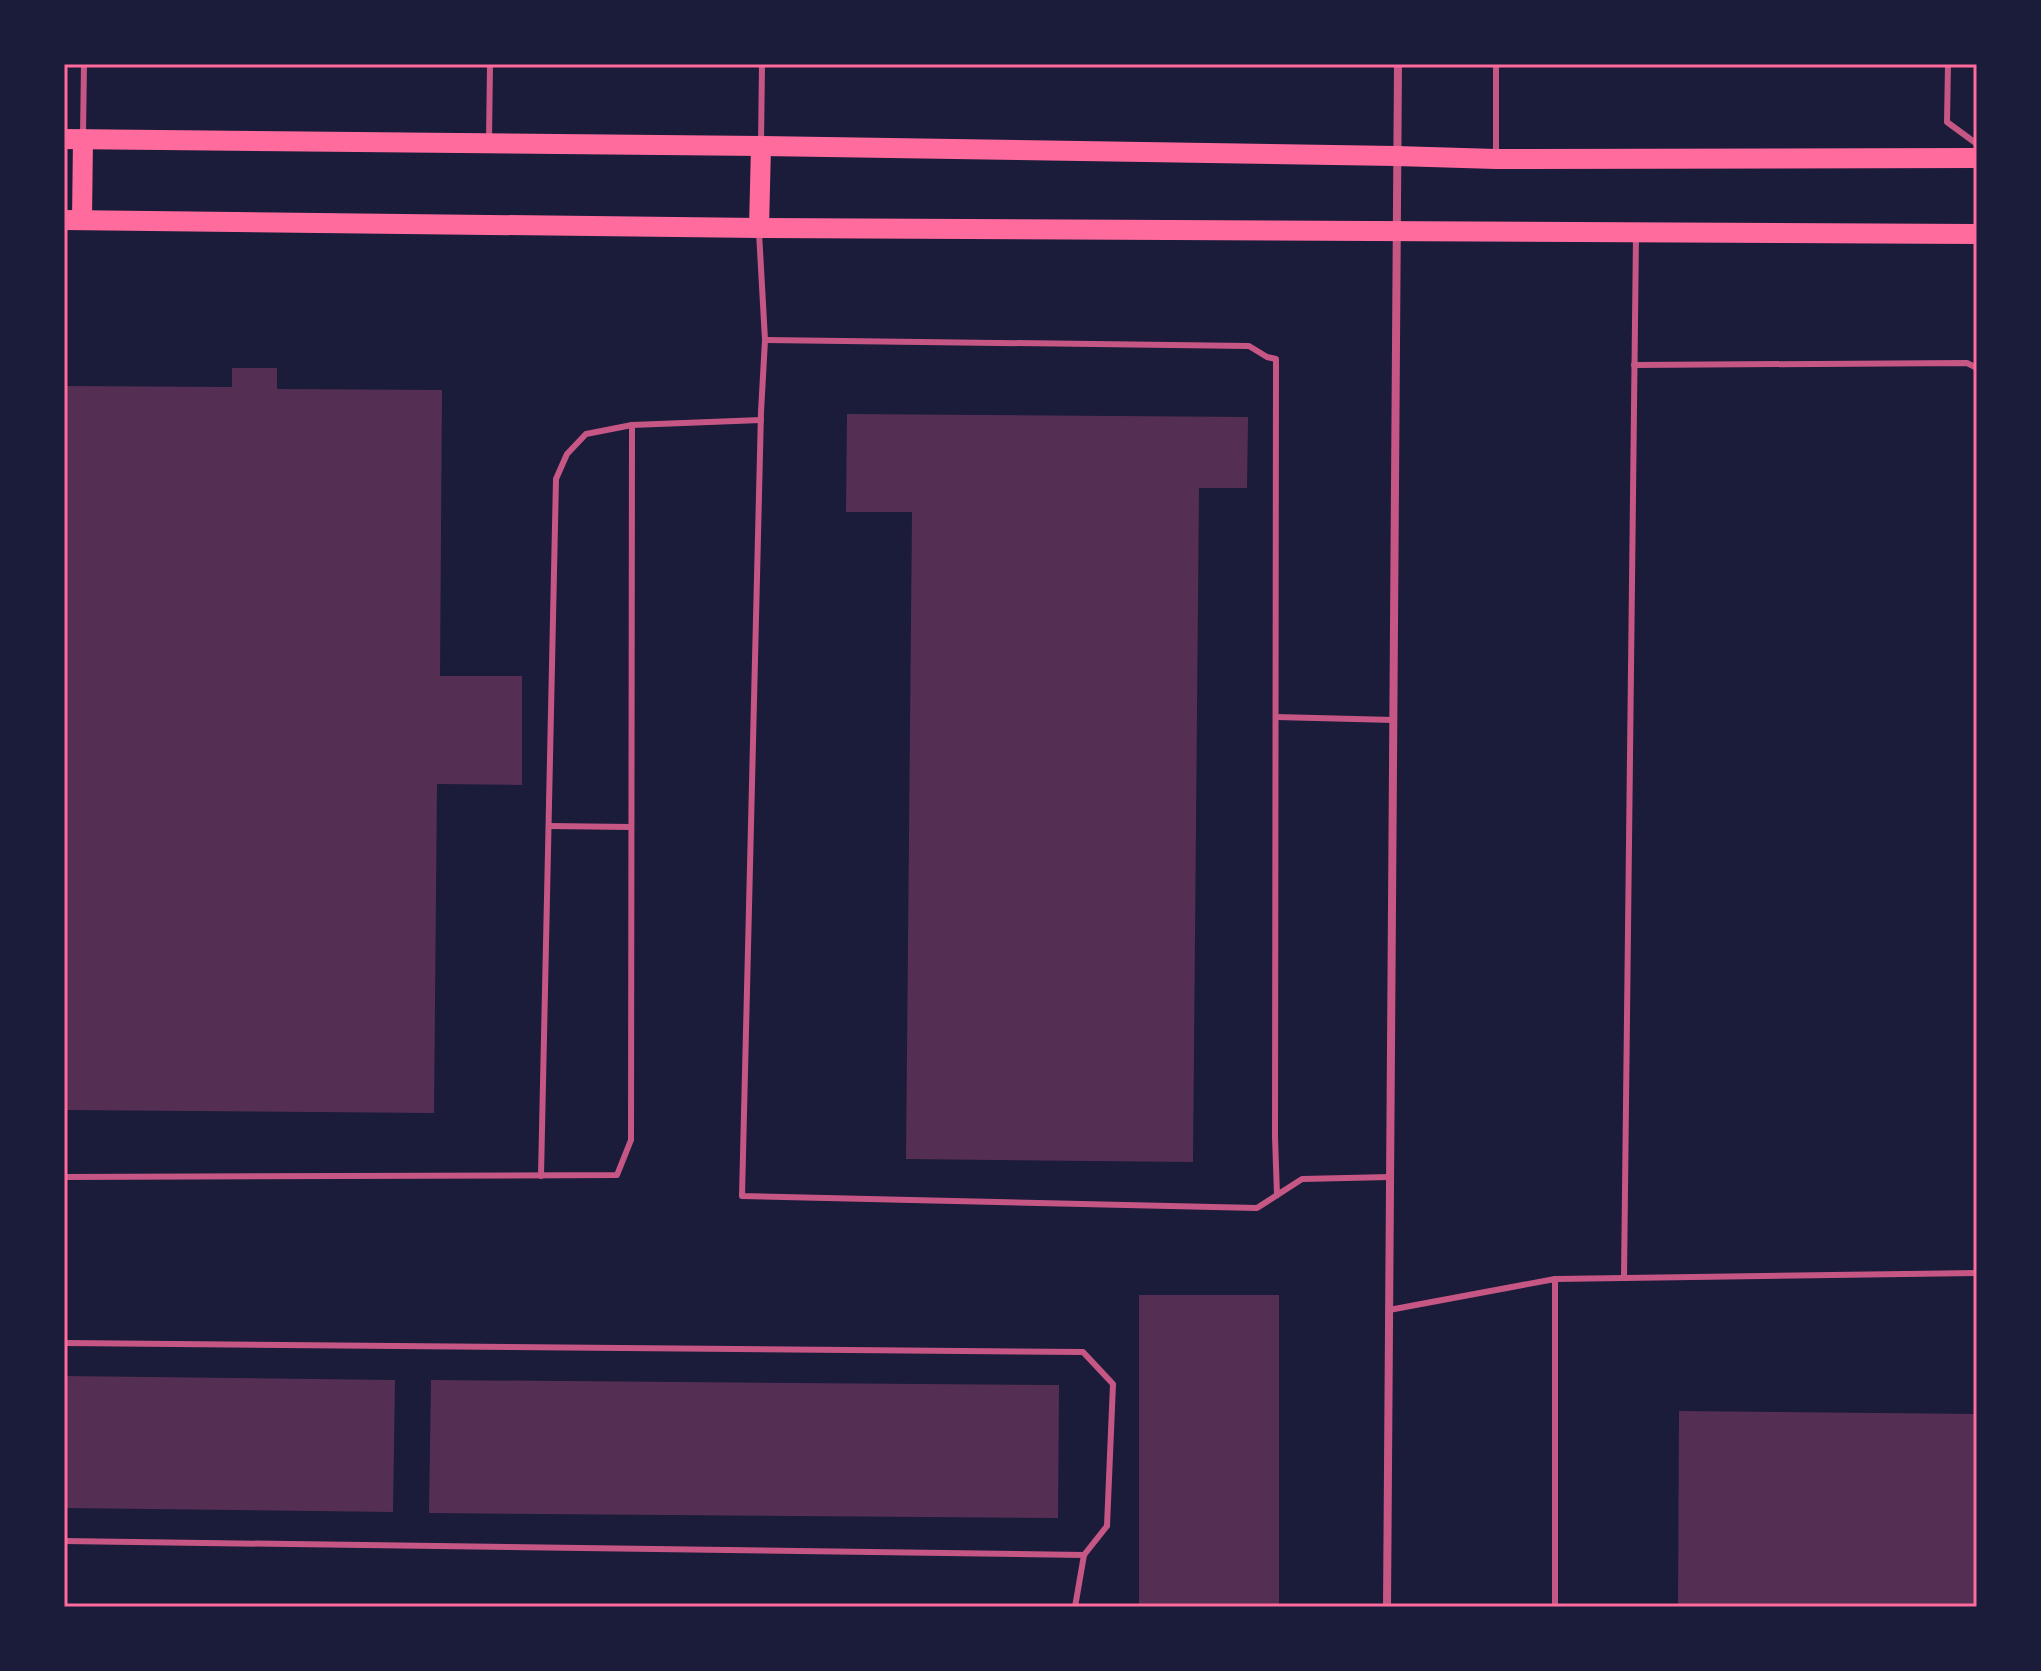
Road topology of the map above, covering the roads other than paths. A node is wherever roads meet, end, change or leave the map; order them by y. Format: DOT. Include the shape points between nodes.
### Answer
graph roads {
  1 [pos="84,64"];
  2 [pos="490,64"];
  3 [pos="762,64"];
  4 [pos="1398,64"];
  5 [pos="1496,64"];
  6 [pos="1948,64"];
  7 [pos="73,139"];
  8 [pos="489,143"];
  9 [pos="1977,144"];
  10 [pos="761,146"];
  11 [pos="1396,156"];
  12 [pos="1977,158"];
  13 [pos="1496,159"];
  14 [pos="73,220"];
  15 [pos="759,228"];
  16 [pos="1397,232"];
  17 [pos="1636,232"];
  18 [pos="1977,234"];
  19 [pos="765,340"];
  20 [pos="1634,365"];
  21 [pos="1977,368"];
  22 [pos="761,420"];
  23 [pos="632,425"];
  24 [pos="1276,717"];
  25 [pos="1394,720"];
  26 [pos="549,826"];
  27 [pos="631,827"];
  28 [pos="541,1176"];
  29 [pos="64,1177"];
  30 [pos="1390,1177"];
  31 [pos="1277,1195"];
  32 [pos="1977,1273"];
  33 [pos="1624,1278"];
  34 [pos="1555,1279"];
  35 [pos="1389,1310"];
  36 [pos="64,1343"];
  37 [pos="64,1541"];
  38 [pos="1084,1555"];
  39 [pos="1075,1607"];
  40 [pos="1387,1607"];
  41 [pos="1555,1607"];
  1 -- 7 [label="lane"];
  2 -- 8 [label="lane"];
  3 -- 10 [label="lane"];
  4 -- 11 [label="street"];
  5 -- 13 [label="lane"];
  6 -- 9 [label="lane" via="1947,122"];
  7 -- 8 [label="main road"];
  7 -- 14 [label="main road"];
  8 -- 10 [label="main road"];
  10 -- 11 [label="main road"];
  10 -- 15 [label="main road"];
  11 -- 13 [label="main road"];
  11 -- 16 [label="street"];
  12 -- 13 [label="main road"];
  14 -- 15 [label="main road"];
  15 -- 16 [label="main road"];
  15 -- 19 [label="lane"];
  16 -- 17 [label="main road"];
  16 -- 25 [label="street"];
  17 -- 18 [label="main road"];
  17 -- 20 [label="lane"];
  19 -- 22 [label="lane"];
  19 -- 24 [label="lane" via="1249,346 1276,359"];
  20 -- 21 [label="lane" via="1967,363"];
  20 -- 33 [label="lane"];
  22 -- 23 [label="lane"];
  22 -- 31 [label="lane" via="742,1196 1257,1208"];
  23 -- 26 [label="lane" via="586,434 567,454 556,479"];
  23 -- 27 [label="lane"];
  24 -- 25 [label="lane"];
  24 -- 31 [label="lane"];
  25 -- 30 [label="street"];
  26 -- 27 [label="lane"];
  26 -- 28 [label="lane"];
  27 -- 28 [label="lane" via="631,1140 617,1175"];
  28 -- 29 [label="lane"];
  30 -- 31 [label="lane" via="1302,1179"];
  30 -- 35 [label="street"];
  32 -- 33 [label="lane"];
  33 -- 34 [label="lane"];
  34 -- 35 [label="lane"];
  34 -- 41 [label="lane"];
  35 -- 40 [label="street"];
  36 -- 38 [label="lane" via="1083,1352 1113,1384 1107,1526"];
  37 -- 38 [label="lane"];
  38 -- 39 [label="lane"];
}
